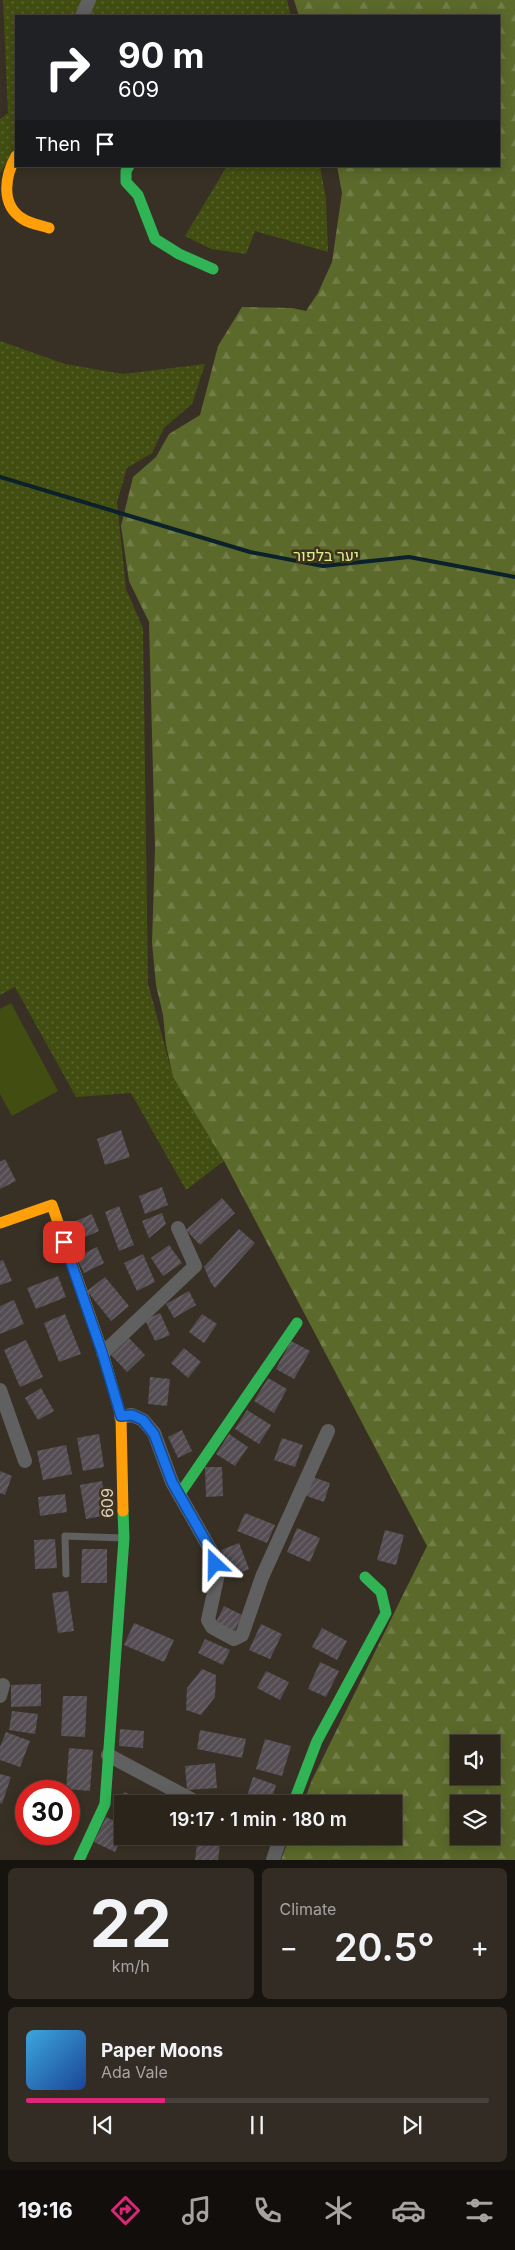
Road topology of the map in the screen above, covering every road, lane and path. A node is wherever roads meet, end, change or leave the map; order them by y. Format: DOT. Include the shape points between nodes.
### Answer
graph roads {
  1 [pos="89,0"];
  2 [pos="82,15"];
  3 [pos="15,158"];
  4 [pos="128,167"];
  5 [pos="49,228"];
  6 [pos="213,269"];
  7 [pos="0,1223"];
  8 [pos="178,1228"];
  9 [pos="297,1323"];
  10 [pos="102,1352"];
  11 [pos="0,1390"];
  12 [pos="121,1416"];
  13 [pos="328,1431"];
  14 [pos="25,1461"];
  15 [pos="179,1495"];
  16 [pos="124,1538"];
  17 [pos="66,1574"];
  18 [pos="365,1577"];
  19 [pos="108,1755"];
  20 [pos="183,1795"];
  21 [pos="296,1795"];
  22 [pos="278,1845"];
  23 [pos="79,1860"];
  24 [pos="273,1860"];
  1 -- 2 [label="street"];
  3 -- 5 [label="street" via="7,171 5,191 10,202 21,217"];
  4 -- 6 [label="street" via="126,182 138,196 155,239"];
  7 -- 10 [label="street, 609" via="52,1205"];
  8 -- 10 [label="street" via="195,1266"];
  9 -- 15 [label="street"];
  10 -- 12 [label="street, 609"];
  11 -- 14 [label="street"];
  12 -- 15 [label="street" via="132,1415 143,1420 154,1434"];
  12 -- 16 [label="street, 609"];
  13 -- 15 [label="street" via="262,1577 242,1635 234,1639 212,1627 208,1620 218,1574 213,1554"];
  16 -- 17 [label="lane" via="65,1536"];
  16 -- 19 [label="street, 609"];
  18 -- 21 [label="street" via="381,1592 386,1613 317,1741"];
  19 -- 20 [label="street"];
  19 -- 23 [label="street, 609" via="105,1804"];
  22 -- 24 [label="street"];
}
